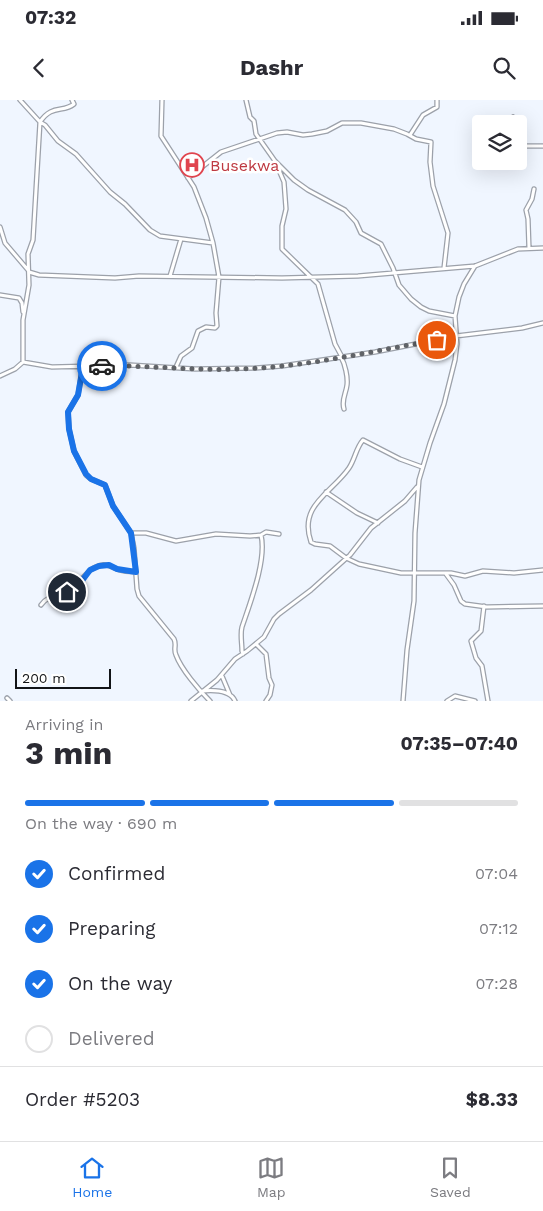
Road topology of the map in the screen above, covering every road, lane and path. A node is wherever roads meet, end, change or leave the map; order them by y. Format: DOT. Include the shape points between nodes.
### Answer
graph roads {
  1 [pos="20,100"];
  2 [pos="72,100"];
  3 [pos="162,100"];
  4 [pos="246,100"];
  5 [pos="437,100"];
  6 [pos="40,122"];
  7 [pos="410,135"];
  8 [pos="260,139"];
  9 [pos="527,146"];
  10 [pos="543,146"];
  11 [pos="275,161"];
  12 [pos="188,178"];
  13 [pos="534,189"];
  14 [pos="0,227"];
  15 [pos="181,239"];
  16 [pos="212,243"];
  17 [pos="529,248"];
  18 [pos="543,248"];
  19 [pos="475,266"];
  20 [pos="444,268"];
  21 [pos="29,271"];
  22 [pos="394,273"];
  23 [pos="170,276"];
  24 [pos="312,277"];
  25 [pos="219,278"];
  26 [pos="0,295"];
  27 [pos="24,315"];
  28 [pos="455,316"];
  29 [pos="543,323"];
  30 [pos="456,336"];
  31 [pos="341,357"];
  32 [pos="23,362"];
  33 [pos="83,366"];
  34 [pos="176,367"];
  35 [pos="0,376"];
  36 [pos="344,410"];
  37 [pos="422,467"];
  38 [pos="418,487"];
  39 [pos="326,492"];
  40 [pos="378,523"];
  41 [pos="131,533"];
  42 [pos="278,534"];
  43 [pos="261,535"];
  44 [pos="346,558"];
  45 [pos="543,570"];
  46 [pos="136,572"];
  47 [pos="415,574"];
  48 [pos="445,574"];
  49 [pos="41,605"];
  50 [pos="484,606"];
  51 [pos="543,606"];
  52 [pos="256,644"];
  53 [pos="243,654"];
  54 [pos="222,675"];
  55 [pos="201,692"];
  56 [pos="230,695"];
  57 [pos="191,701"];
  58 [pos="210,701"];
  59 [pos="235,701"];
  60 [pos="266,701"];
  61 [pos="403,701"];
  62 [pos="447,701"];
  63 [pos="474,701"];
  64 [pos="488,701"];
  1 -- 6 [label="street"];
  2 -- 6 [label="street" via="72,106 55,109"];
  3 -- 12 [label="street" via="161,136"];
  4 -- 8 [label="street"];
  5 -- 7 [label="street" via="436,108 423,115"];
  6 -- 15 [label="street" via="150,230 160,236"];
  6 -- 21 [label="street" via="34,240 28,254"];
  7 -- 8 [label="street" via="394,129 347,122 320,133 282,132"];
  7 -- 20 [label="street" via="431,142 433,186 448,233"];
  8 -- 11 [label="street"];
  8 -- 12 [label="street" via="221,152"];
  9 -- 10 [label="street"];
  11 -- 22 [label="street" via="310,191 346,210 361,233 380,244"];
  11 -- 24 [label="street" via="285,186 282,249"];
  12 -- 16 [label="street" via="206,218"];
  13 -- 17 [label="street" via="526,210"];
  14 -- 21 [label="street" via="5,243"];
  15 -- 16 [label="street"];
  15 -- 23 [label="street"];
  16 -- 25 [label="street"];
  17 -- 18 [label="street"];
  17 -- 19 [label="street"];
  19 -- 20 [label="street"];
  19 -- 28 [label="street" via="461,291"];
  20 -- 22 [label="street"];
  21 -- 23 [label="street" via="39,275 115,278"];
  21 -- 27 [label="street"];
  22 -- 24 [label="street"];
  22 -- 28 [label="street" via="403,292 421,307"];
  23 -- 25 [label="street"];
  24 -- 25 [label="street"];
  24 -- 31 [label="street" via="319,286"];
  25 -- 34 [label="street" via="217,326 198,331 192,348 181,356"];
  26 -- 27 [label="street" via="19,298"];
  27 -- 32 [label="street"];
  28 -- 30 [label="street"];
  29 -- 30 [label="street"];
  30 -- 31 [label="street"];
  30 -- 37 [label="street" via="457,349 446,395"];
  31 -- 34 [label="street" via="240,369"];
  31 -- 36 [label="street" via="347,380"];
  32 -- 33 [label="street"];
  32 -- 35 [label="street"];
  33 -- 34 [label="street"];
  33 -- 41 [label="street" via="78,395 68,416 74,451 88,477 105,485 113,506"];
  37 -- 38 [label="street"];
  37 -- 39 [label="street" via="363,440 348,470"];
  38 -- 40 [label="street"];
  38 -- 47 [label="street"];
  39 -- 40 [label="street"];
  39 -- 44 [label="street" via="309,516 310,539 315,544 330,546"];
  40 -- 44 [label="street"];
  41 -- 43 [label="street" via="146,533 176,542 216,534"];
  41 -- 46 [label="street"];
  42 -- 43 [label="street" via="266,532"];
  43 -- 53 [label="street" via="262,552 242,628"];
  44 -- 47 [label="street" via="393,572"];
  44 -- 52 [label="street" via="282,611"];
  45 -- 48 [label="street" via="514,573 484,571 465,576"];
  46 -- 49 [label="street" via="109,565 99,566 90,570 70,590 60,592"];
  46 -- 55 [label="street" via="139,596 176,641 176,657"];
  47 -- 48 [label="street"];
  47 -- 61 [label="street"];
  48 -- 50 [label="street" via="462,602"];
  50 -- 51 [label="street"];
  50 -- 64 [label="street" via="481,630 471,641 482,666"];
  52 -- 53 [label="street"];
  52 -- 60 [label="street" via="266,654 272,685"];
  53 -- 54 [label="street"];
  54 -- 55 [label="street"];
  54 -- 56 [label="street"];
  55 -- 56 [label="street" via="212,690"];
  55 -- 57 [label="street"];
  55 -- 58 [label="street"];
  56 -- 59 [label="street"];
  62 -- 63 [label="street" via="455,696"];
}
